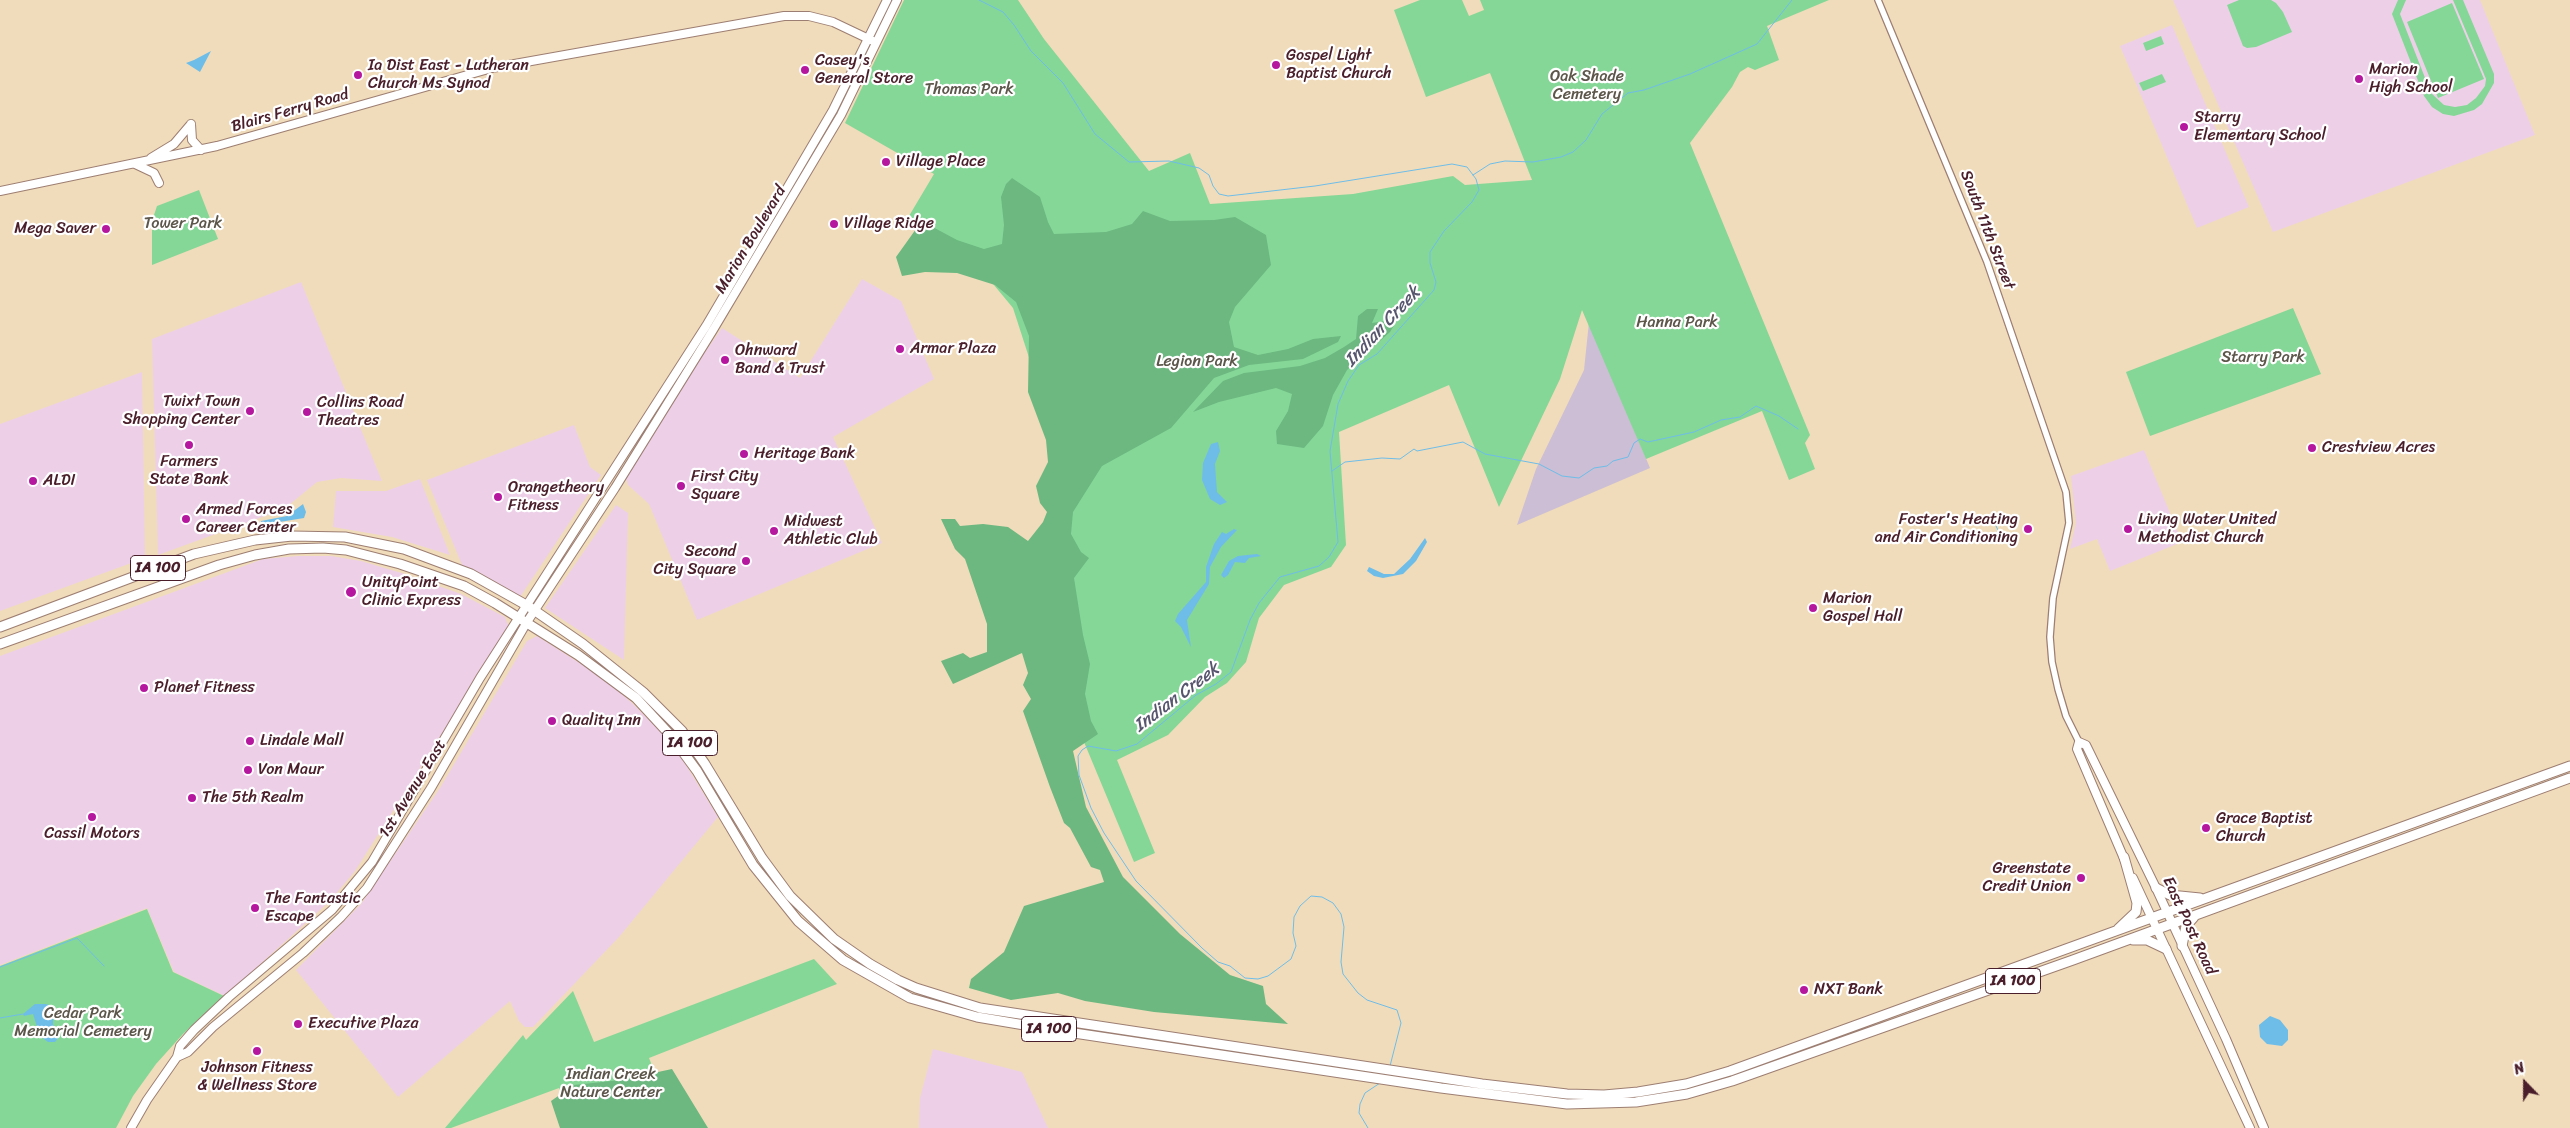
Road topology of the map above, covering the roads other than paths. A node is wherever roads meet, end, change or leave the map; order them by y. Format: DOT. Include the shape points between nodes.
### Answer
graph roads {
  1 [pos="887,0"];
  2 [pos="897,0"];
  3 [pos="1878,0"];
  4 [pos="869,39"];
  5 [pos="877,43"];
  6 [pos="201,150"];
  7 [pos="139,163"];
  8 [pos="159,183"];
  9 [pos="0,191"];
  10 [pos="2061,474"];
  11 [pos="607,483"];
  12 [pos="615,488"];
  13 [pos="531,608"];
  14 [pos="523,620"];
  15 [pos="0,627"];
  16 [pos="0,644"];
  17 [pos="2079,742"];
  18 [pos="2570,766"];
  19 [pos="2570,778"];
  20 [pos="2124,857"];
  21 [pos="2156,888"];
  22 [pos="2208,898"];
  23 [pos="2168,913"];
  24 [pos="2197,915"];
  25 [pos="2152,919"];
  26 [pos="2172,924"];
  27 [pos="2157,929"];
  28 [pos="2112,934"];
  29 [pos="2128,940"];
  30 [pos="2182,946"];
  31 [pos="2166,949"];
  32 [pos="177,1057"];
  33 [pos="131,1128"];
  34 [pos="2250,1128"];
  35 [pos="2264,1128"];
  1 -- 4 [label="main road, Marion Boulevard"];
  2 -- 5 [label="main road, Marion Boulevard"];
  3 -- 10 [label="street, South 11th Street" via="1986,262"];
  4 -- 5 [label="main road, Blairs Ferry Road"];
  4 -- 6 [label="main road, Blairs Ferry Road" via="833,22 809,16 784,16 492,68"];
  4 -- 11 [label="main road, Marion Boulevard" via="834,110 706,326"];
  5 -- 12 [label="main road, Marion Boulevard" via="841,115"];
  6 -- 7 [label="main road, Blairs Ferry Road"];
  6 -- 7 [label="main road" via="192,140 191,124 174,144"];
  7 -- 8 [label="main road" via="154,173"];
  7 -- 9 [label="main road, Blairs Ferry Road"];
  10 -- 17 [label="street, East Post Road" via="2070,507 2069,523 2053,598 2050,641 2058,689 2066,716"];
  11 -- 13 [label="main road, 1st Avenue East"];
  12 -- 13 [label="main road, 1st Avenue East"];
  13 -- 14 [label="main road, 1st Avenue East"];
  13 -- 15 [label="highway, IA 100" via="471,574 404,549 345,537 292,536 255,540 194,554"];
  13 -- 28 [label="highway, IA 100" via="591,649 656,704 682,731 762,858 790,896 834,938 885,973 916,988 980,1008 1443,1078 1567,1094 1604,1095 1686,1084 1738,1068"];
  14 -- 16 [label="highway, IA 100" via="464,586 431,573 346,550 290,549 219,565"];
  14 -- 29 [label="highway, IA 100" via="618,684 648,711 697,771 753,865 782,904 825,946 910,998 977,1017 1441,1088 1567,1104 1636,1102 1688,1094 1759,1073"];
  14 -- 32 [label="main road, 1st Avenue East" via="480,678 372,862 332,910 194,1030 180,1046"];
  14 -- 32 [label="main road, 1st Avenue East" via="431,788 367,888 342,917 309,947 188,1052"];
  17 -- 20 [label="main road, East Post Road" via="2076,749"];
  17 -- 21 [label="main road, East Post Road" via="2086,745"];
  18 -- 22 [label="highway, IA 100"];
  19 -- 24 [label="highway, IA 100"];
  20 -- 25 [label="main road, East Post Road"];
  20 -- 28 [label="highway" via="2137,904 2136,912"];
  21 -- 22 [label="highway" via="2163,894"];
  21 -- 23 [label="main road, East Post Road"];
  22 -- 23 [label="highway, IA 100"];
  23 -- 25 [label="highway, IA 100"];
  23 -- 26 [label="main road, East Post Road"];
  24 -- 26 [label="highway, IA 100"];
  24 -- 30 [label="highway" via="2188,922"];
  25 -- 27 [label="main road, East Post Road"];
  25 -- 28 [label="highway, IA 100"];
  26 -- 27 [label="highway, IA 100"];
  26 -- 30 [label="main road, East Post Road"];
  27 -- 29 [label="highway, IA 100"];
  27 -- 31 [label="main road, East Post Road"];
  29 -- 31 [label="highway" via="2146,940"];
  30 -- 35 [label="main road, East Post Road"];
  31 -- 34 [label="main road, East Post Road"];
  32 -- 33 [label="main road, 1st Avenue East" via="146,1100"];
}
